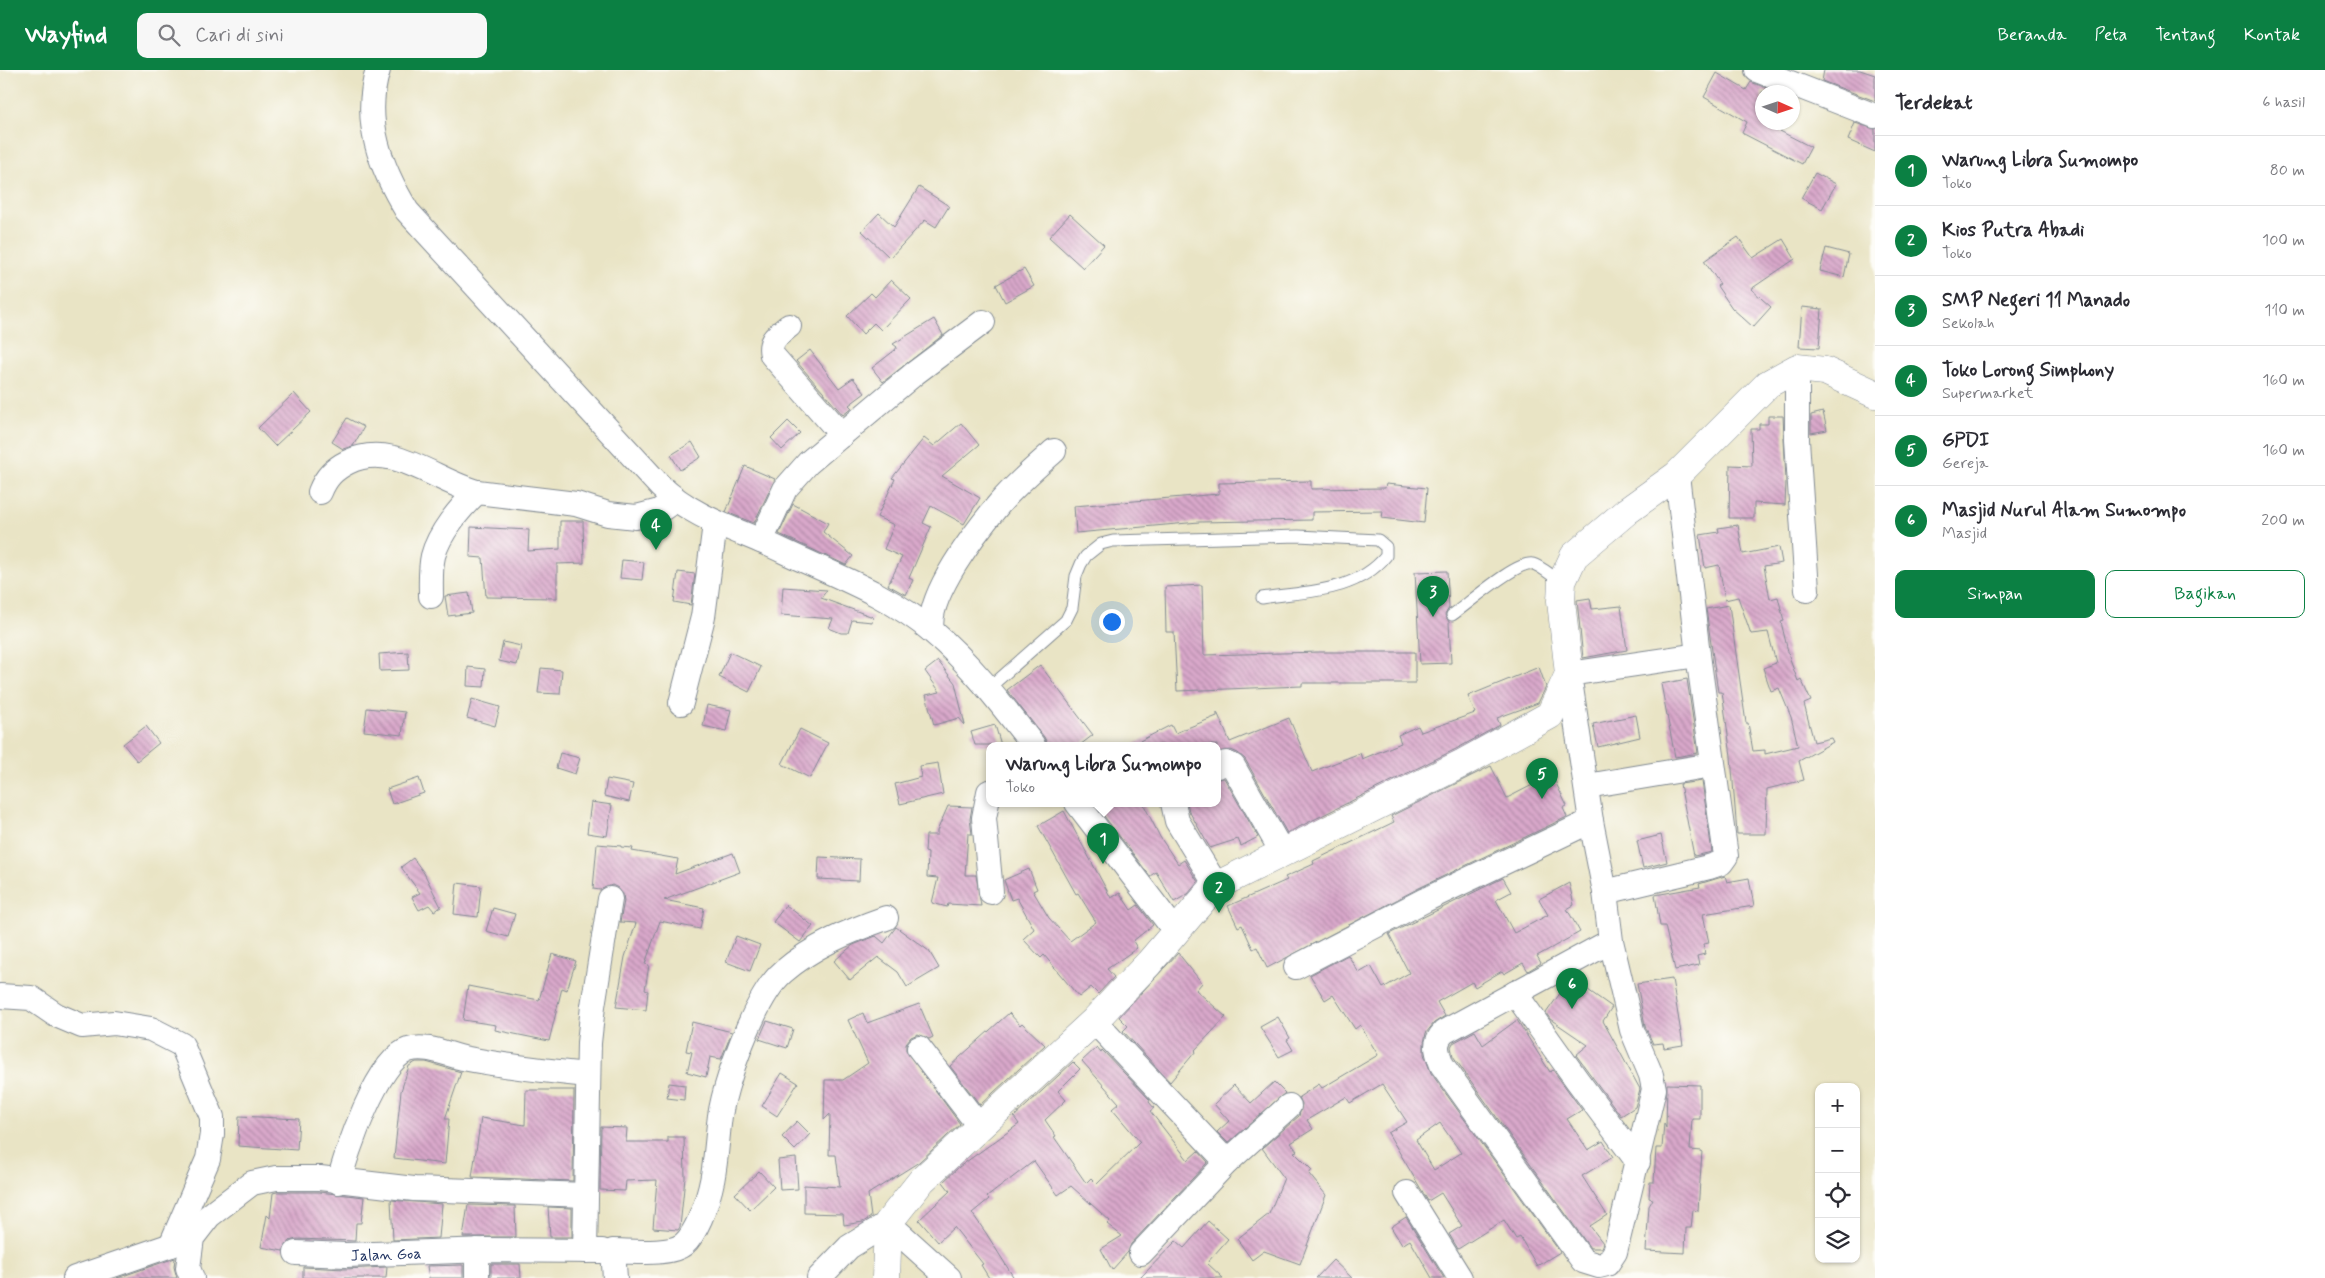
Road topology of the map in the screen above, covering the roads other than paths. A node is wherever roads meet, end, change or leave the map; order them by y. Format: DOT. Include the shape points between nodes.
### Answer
graph roads {
  1 [pos="378,70"];
  2 [pos="1757,70"];
  3 [pos="1875,116"];
  4 [pos="983,322"];
  5 [pos="789,326"];
  6 [pos="1798,368"];
  7 [pos="1875,394"];
  8 [pos="842,435"];
  9 [pos="1054,451"];
  10 [pos="1678,476"];
  11 [pos="320,492"];
  12 [pos="477,492"];
  13 [pos="675,500"];
  14 [pos="716,524"];
  15 [pos="761,541"];
  16 [pos="1562,582"];
  17 [pos="1807,590"];
  18 [pos="431,596"];
  19 [pos="1262,598"];
  20 [pos="1452,615"];
  21 [pos="932,631"];
  22 [pos="1698,656"];
  23 [pos="1569,674"];
  24 [pos="990,688"];
  25 [pos="681,703"];
  26 [pos="1014,736"];
  27 [pos="1027,742"];
  28 [pos="1221,765"];
  29 [pos="1712,765"];
  30 [pos="1587,786"];
  31 [pos="986,807"];
  32 [pos="1080,807"];
  33 [pos="1174,807"];
  34 [pos="1591,821"];
  35 [pos="1282,852"];
  36 [pos="1216,886"];
  37 [pos="991,892"];
  38 [pos="1605,892"];
  39 [pos="610,899"];
  40 [pos="886,918"];
  41 [pos="1176,932"];
  42 [pos="1611,941"];
  43 [pos="1296,967"];
  44 [pos="1515,994"];
  45 [pos="0,996"];
  46 [pos="1094,1021"];
  47 [pos="919,1048"];
  48 [pos="588,1076"];
  49 [pos="1289,1106"];
  50 [pos="980,1127"];
  51 [pos="1227,1162"];
  52 [pos="1638,1162"];
  53 [pos="339,1182"];
  54 [pos="1407,1193"];
  55 [pos="586,1195"];
  56 [pos="888,1224"];
  57 [pos="182,1241"];
  58 [pos="477,1250"];
  59 [pos="585,1251"];
  60 [pos="613,1251"];
  61 [pos="296,1253"];
  62 [pos="1141,1253"];
  63 [pos="75,1278"];
  64 [pos="192,1278"];
  65 [pos="477,1278"];
  66 [pos="614,1278"];
  67 [pos="819,1278"];
  68 [pos="886,1278"];
  69 [pos="948,1278"];
  70 [pos="1460,1278"];
  1 -- 13 [label="street" via="371,102 371,121 389,182 406,212"];
  2 -- 3 [label="street"];
  4 -- 8 [label="street" via="915,373"];
  5 -- 8 [label="street" via="772,341 772,355"];
  6 -- 7 [label="street" via="1825,371"];
  6 -- 10 [label="street" via="1768,384"];
  6 -- 17 [label="street" via="1797,440"];
  8 -- 15 [label="street" via="808,463 785,489"];
  9 -- 21 [label="street" via="999,504 958,558 937,599"];
  10 -- 16 [label="street" via="1627,510 1574,556"];
  10 -- 22 [label="street"];
  11 -- 12 [label="street" via="327,478 340,466 365,455 374,455 420,467"];
  12 -- 13 [label="street" via="576,504 608,514 636,517 659,511"];
  12 -- 18 [label="street" via="454,518 435,550"];
  13 -- 14 [label="street"];
  14 -- 15 [label="street"];
  14 -- 25 [label="street" via="703,617"];
  15 -- 21 [label="street" via="888,602"];
  16 -- 20 [label="lane" via="1529,564 1500,577"];
  16 -- 23 [label="street"];
  19 -- 24 [label="lane" via="1352,582 1382,561 1386,556 1386,546 1378,540 1298,536 1101,544 1081,564 1069,617"];
  21 -- 24 [label="street"];
  22 -- 23 [label="street"];
  22 -- 29 [label="street"];
  23 -- 30 [label="street"];
  23 -- 35 [label="street" via="1550,715 1463,763"];
  24 -- 26 [label="street"];
  26 -- 27 [label="street"];
  28 -- 35 [label="street" via="1233,766"];
  29 -- 30 [label="street"];
  29 -- 38 [label="street" via="1726,856 1721,863"];
  30 -- 34 [label="street"];
  31 -- 37 [label="street" via="984,818"];
  32 -- 41 [label="street"];
  33 -- 36 [label="street" via="1177,821"];
  34 -- 38 [label="street"];
  34 -- 43 [label="street" via="1425,900"];
  35 -- 36 [label="street"];
  36 -- 41 [label="street"];
  38 -- 42 [label="street"];
  39 -- 48 [label="street" via="593,1006"];
  40 -- 60 [label="street, Jalan Goa" via="835,938 802,956 781,974 768,992 730,1071 719,1122 717,1162 710,1196 695,1230 683,1245 664,1252"];
  41 -- 46 [label="street"];
  42 -- 44 [label="street"];
  42 -- 52 [label="street" via="1632,1030 1654,1089"];
  44 -- 52 [label="street"];
  44 -- 52 [label="street" via="1444,1032 1436,1043 1436,1050 1442,1065 1583,1261 1599,1266 1607,1264 1615,1252"];
  45 -- 57 [label="street" via="31,998 82,1026 114,1023 151,1029 182,1045 212,1117 212,1134 208,1159"];
  46 -- 50 [label="street"];
  46 -- 51 [label="street"];
  47 -- 50 [label="street"];
  48 -- 53 [label="street" via="462,1058 420,1048 406,1050 374,1088 346,1155"];
  48 -- 55 [label="street"];
  49 -- 51 [label="street"];
  50 -- 56 [label="street" via="922,1180"];
  51 -- 62 [label="street"];
  53 -- 55 [label="street" via="414,1189"];
  53 -- 57 [label="street" via="294,1177 252,1183"];
  54 -- 70 [label="street"];
  55 -- 59 [label="street"];
  56 -- 67 [label="street" via="849,1247"];
  56 -- 68 [label="street"];
  56 -- 69 [label="street"];
  57 -- 63 [label="street"];
  57 -- 64 [label="street"];
  58 -- 59 [label="street, Jalan Goa"];
  58 -- 61 [label="street, Jalan Goa" via="346,1255"];
  58 -- 65 [label="street"];
  59 -- 60 [label="street, Jalan Goa"];
  60 -- 66 [label="street"];
}
